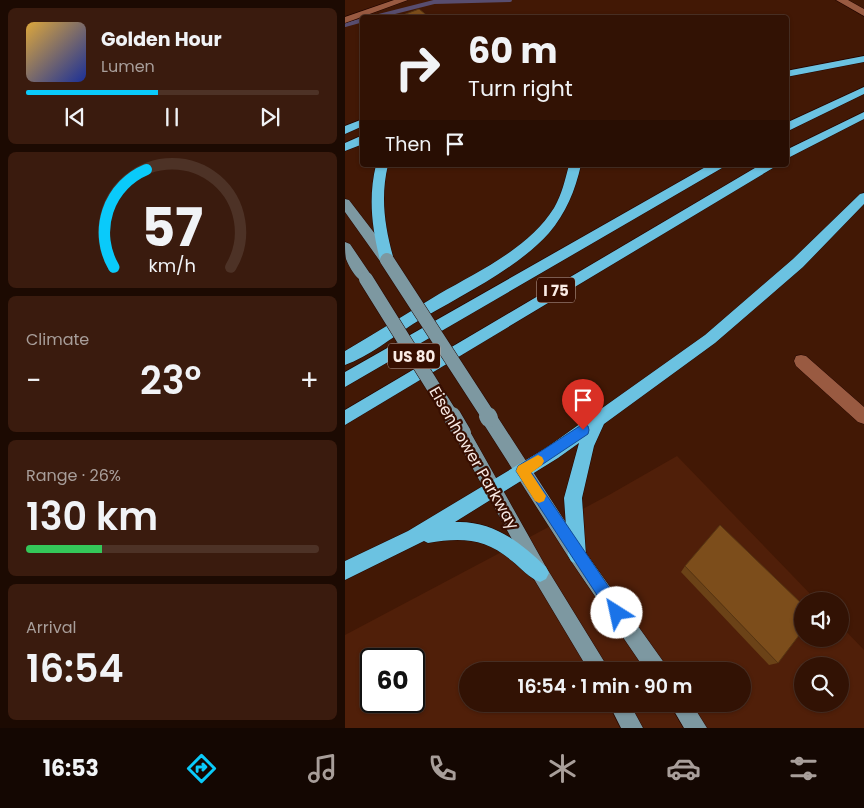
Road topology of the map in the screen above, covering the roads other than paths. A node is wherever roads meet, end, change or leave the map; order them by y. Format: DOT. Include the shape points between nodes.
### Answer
graph roads {
  1 [pos="403,0"];
  2 [pos="841,0"];
  3 [pos="864,13"];
  4 [pos="345,20"];
  5 [pos="864,60"];
  6 [pos="789,73"];
  7 [pos="864,90"];
  8 [pos="864,115"];
  9 [pos="360,123"];
  10 [pos="360,123"];
  11 [pos="345,126"];
  12 [pos="789,127"];
  13 [pos="345,130"];
  14 [pos="360,140"];
  15 [pos="345,147"];
  16 [pos="789,153"];
  17 [pos="381,167"];
  18 [pos="575,167"];
  19 [pos="715,167"];
  20 [pos="766,167"];
  21 [pos="864,197"];
  22 [pos="345,203"];
  23 [pos="345,247"];
  24 [pos="387,260"];
  25 [pos="345,359"];
  26 [pos="801,361"];
  27 [pos="345,380"];
  28 [pos="864,417"];
  29 [pos="345,418"];
  30 [pos="599,418"];
  31 [pos="522,471"];
  32 [pos="494,488"];
  33 [pos="414,536"];
  34 [pos="577,556"];
  35 [pos="345,571"];
  36 [pos="541,573"];
  37 [pos="595,662"];
  38 [pos="652,662"];
  39 [pos="624,712"];
  40 [pos="686,712"];
  41 [pos="633,728"];
  42 [pos="697,728"];
  1 -- 4 [label="street"];
  2 -- 3 [label="street"];
  5 -- 6 [label="highway"];
  7 -- 12 [label="highway"];
  8 -- 16 [label="highway"];
  9 -- 11 [label="highway"];
  10 -- 13 [label="highway"];
  14 -- 15 [label="highway"];
  17 -- 24 [label="highway" via="376,206"];
  18 -- 25 [label="highway" via="570,188 559,210 524,249"];
  19 -- 27 [label="highway, I 75"];
  20 -- 29 [label="highway, I 75"];
  21 -- 30 [label="highway" via="755,302 710,339"];
  22 -- 24 [label="main road, Eisenhower Parkway / US 80"];
  23 -- 32 [label="main road, Eisenhower Parkway / US 80, bridge"];
  24 -- 31 [label="main road, Eisenhower Parkway / US 80, bridge"];
  26 -- 28 [label="street"];
  30 -- 31 [label="highway"];
  30 -- 34 [label="highway" via="586,445 573,498"];
  31 -- 32 [label="highway"];
  31 -- 34 [label="main road, Eisenhower Parkway / US 80"];
  32 -- 33 [label="highway"];
  32 -- 36 [label="main road, Eisenhower Parkway / US 80"];
  33 -- 35 [label="highway"];
  33 -- 36 [label="highway" via="451,529 478,531 505,543"];
  34 -- 38 [label="main road, Eisenhower Parkway / US 80"];
  36 -- 37 [label="main road, Eisenhower Parkway / US 80"];
  39 -- 41 [label="main road"];
  40 -- 42 [label="main road"];
}
